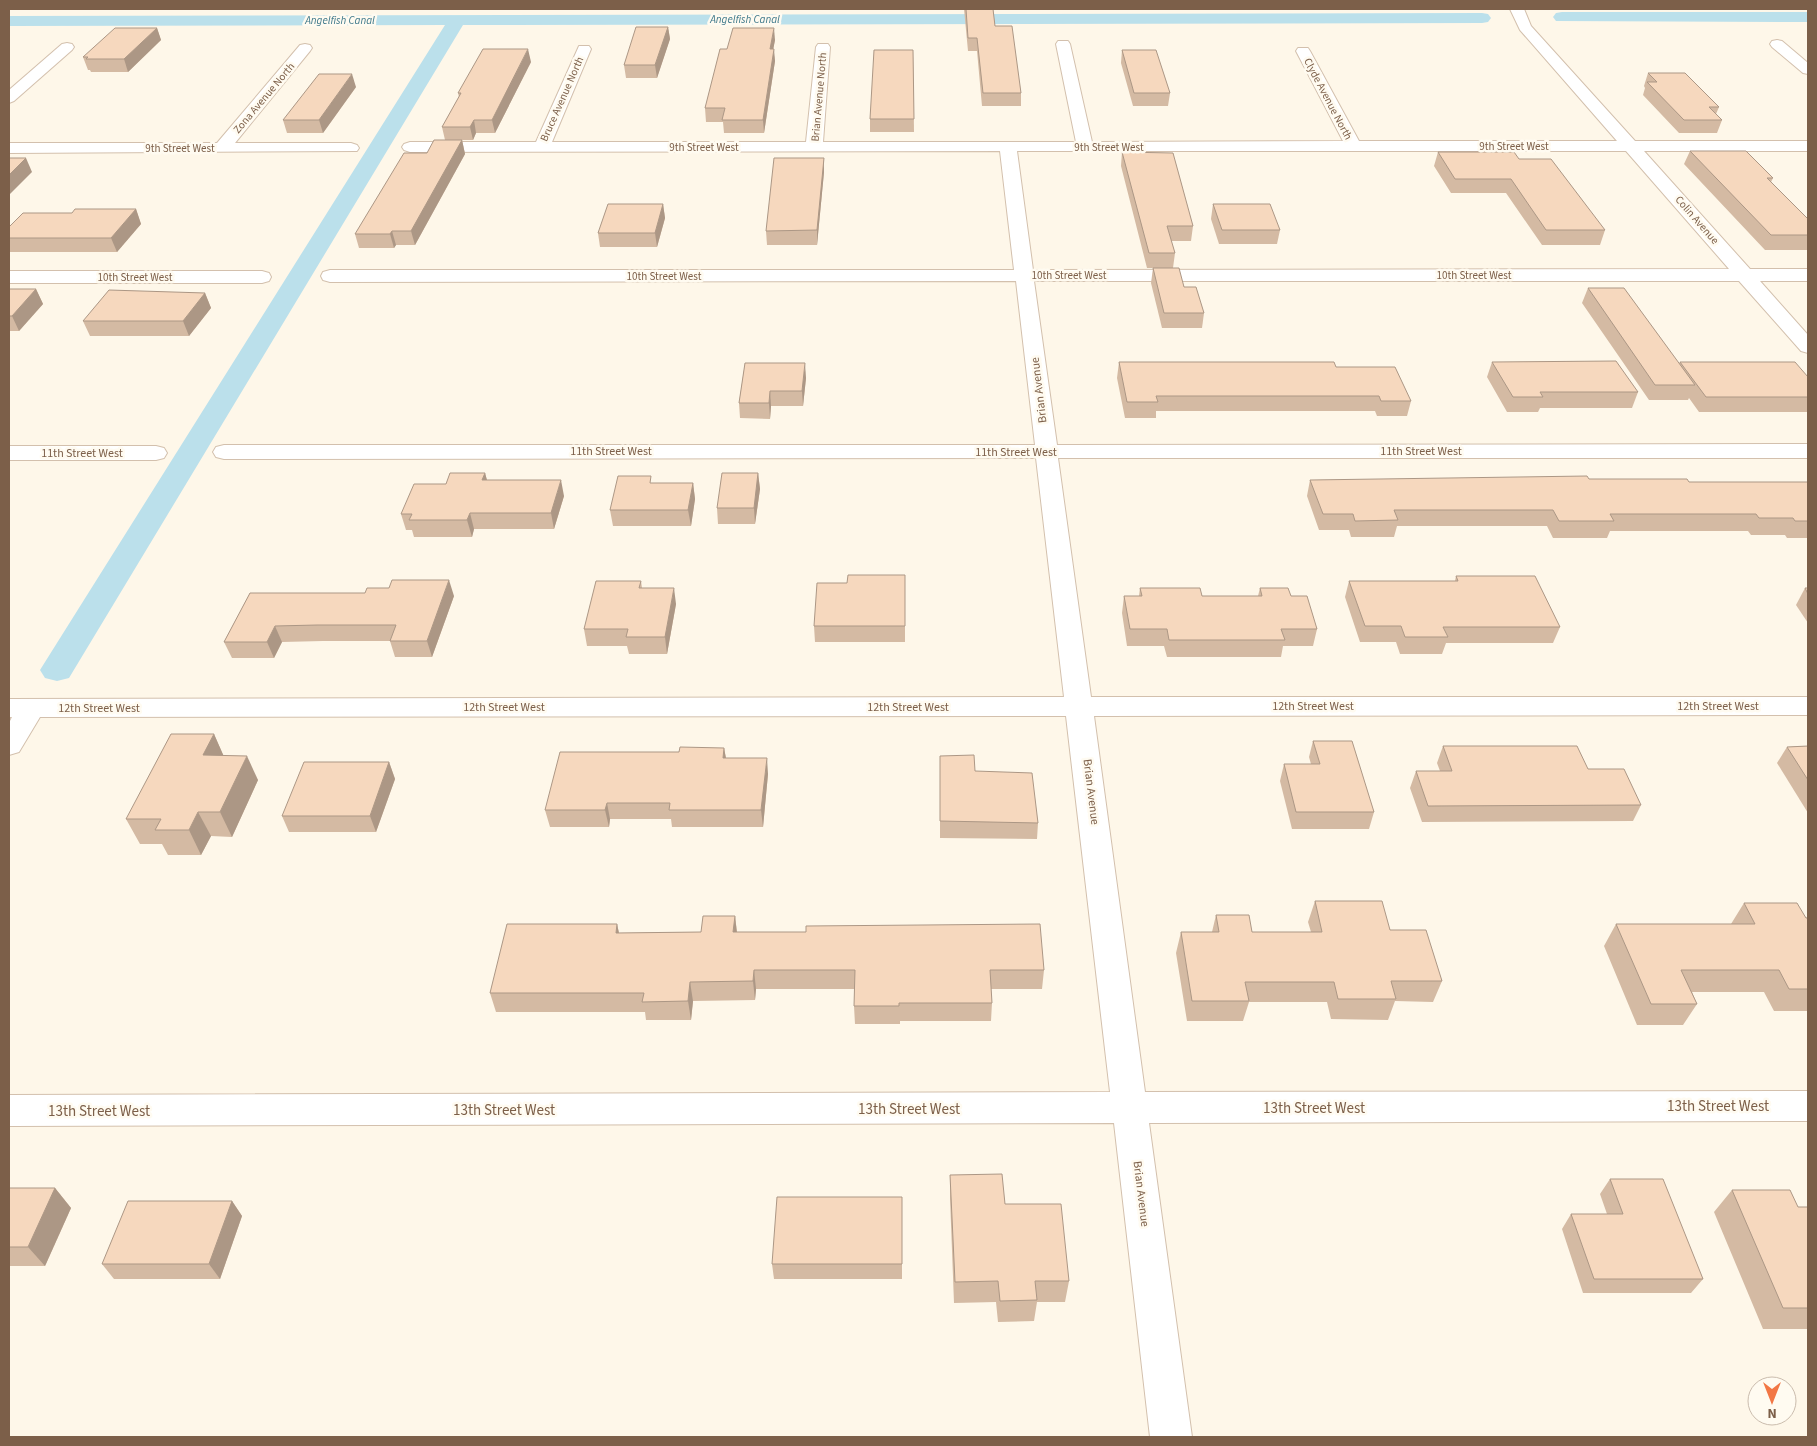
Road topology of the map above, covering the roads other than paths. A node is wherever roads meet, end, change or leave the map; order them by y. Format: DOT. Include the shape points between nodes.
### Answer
graph roads {
  1 [pos="1517,9"];
  2 [pos="1063,44"];
  3 [pos="1777,44"];
  4 [pos="67,47"];
  5 [pos="823,47"];
  6 [pos="305,48"];
  7 [pos="584,49"];
  8 [pos="1303,51"];
  9 [pos="1808,70"];
  10 [pos="9,98"];
  11 [pos="1353,146"];
  12 [pos="1632,146"];
  13 [pos="1808,146"];
  14 [pos="814,147"];
  15 [pos="1008,147"];
  16 [pos="1085,147"];
  17 [pos="9,148"];
  18 [pos="222,148"];
  19 [pos="351,148"];
  20 [pos="410,148"];
  21 [pos="541,148"];
  22 [pos="1746,275"];
  23 [pos="1808,275"];
  24 [pos="330,276"];
  25 [pos="1025,276"];
  26 [pos="9,277"];
  27 [pos="262,277"];
  28 [pos="1808,347"];
  29 [pos="1808,450"];
  30 [pos="224,452"];
  31 [pos="1046,452"];
  32 [pos="9,453"];
  33 [pos="156,453"];
  34 [pos="1080,706"];
  35 [pos="1808,706"];
  36 [pos="20,708"];
  37 [pos="9,745"];
  38 [pos="1808,1106"];
  39 [pos="1130,1109"];
  40 [pos="9,1111"];
  41 [pos="1171,1437"];
  1 -- 12 [label="street, Colin Avenue" via="1525,27"];
  2 -- 16 [label="street"];
  3 -- 9 [label="street"];
  4 -- 10 [label="street"];
  5 -- 14 [label="street, Brian Avenue North"];
  6 -- 18 [label="street, Zona Avenue North"];
  7 -- 21 [label="street, Bruce Avenue North"];
  8 -- 11 [label="street, Clyde Avenue North"];
  11 -- 12 [label="street, 9th Street West"];
  11 -- 16 [label="street, 9th Street West"];
  12 -- 13 [label="street, 9th Street West"];
  12 -- 22 [label="street, Colin Avenue"];
  14 -- 15 [label="street, 9th Street West"];
  14 -- 21 [label="street, 9th Street West"];
  15 -- 16 [label="street, 9th Street West"];
  15 -- 25 [label="street, Brian Avenue"];
  17 -- 18 [label="street, 9th Street West"];
  18 -- 19 [label="street, 9th Street West"];
  20 -- 21 [label="street, 9th Street West"];
  22 -- 23 [label="street, 10th Street West"];
  22 -- 25 [label="street, 10th Street West"];
  22 -- 28 [label="street, Colin Avenue"];
  24 -- 25 [label="street, 10th Street West"];
  25 -- 31 [label="street, Brian Avenue"];
  26 -- 27 [label="street, 10th Street West"];
  29 -- 31 [label="street, 11th Street West"];
  30 -- 31 [label="street, 11th Street West"];
  31 -- 34 [label="street, Brian Avenue"];
  32 -- 33 [label="street, 11th Street West"];
  34 -- 35 [label="street, 12th Street West"];
  34 -- 36 [label="street, 12th Street West"];
  34 -- 39 [label="street, Brian Avenue"];
  36 -- 37 [label="street"];
  38 -- 39 [label="street, 13th Street West"];
  39 -- 40 [label="street, 13th Street West"];
  39 -- 41 [label="street, Brian Avenue"];
}
